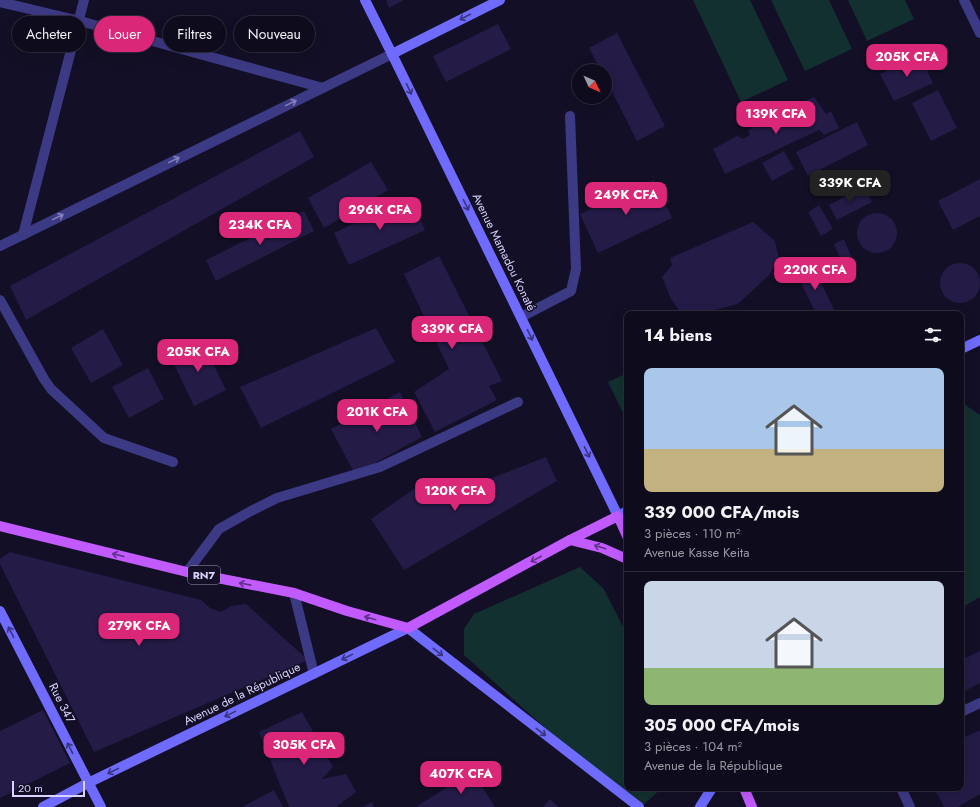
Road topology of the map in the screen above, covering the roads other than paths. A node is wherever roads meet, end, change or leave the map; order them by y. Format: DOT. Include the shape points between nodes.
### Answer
graph roads {
  1 [pos="84,0"];
  2 [pos="365,0"];
  3 [pos="500,0"];
  4 [pos="964,0"];
  5 [pos="0,2"];
  6 [pos="59,16"];
  7 [pos="81,16"];
  8 [pos="86,23"];
  9 [pos="980,32"];
  10 [pos="72,52"];
  11 [pos="392,54"];
  12 [pos="322,88"];
  13 [pos="570,116"];
  14 [pos="22,235"];
  15 [pos="0,246"];
  16 [pos="0,300"];
  17 [pos="521,317"];
  18 [pos="980,340"];
  19 [pos="964,348"];
  20 [pos="518,402"];
  21 [pos="173,462"];
  22 [pos="622,514"];
  23 [pos="0,526"];
  24 [pos="570,540"];
  25 [pos="624,559"];
  26 [pos="187,572"];
  27 [pos="294,593"];
  28 [pos="0,611"];
  29 [pos="408,628"];
  30 [pos="314,674"];
  31 [pos="980,703"];
  32 [pos="964,711"];
  33 [pos="88,783"];
  34 [pos="710,791"];
  35 [pos="745,791"];
  36 [pos="902,791"];
  37 [pos="43,807"];
  38 [pos="101,807"];
  39 [pos="639,807"];
  40 [pos="700,807"];
  41 [pos="752,807"];
  42 [pos="910,807"];
  1 -- 7 [label="street"];
  2 -- 11 [label="main road, Avenue Mamadou Konaté"];
  3 -- 11 [label="main road, one-way"];
  4 -- 9 [label="street"];
  5 -- 6 [label="street"];
  8 -- 12 [label="street"];
  10 -- 14 [label="street"];
  11 -- 12 [label="street"];
  11 -- 17 [label="main road, Avenue Mamadou Konaté, one-way"];
  14 -- 12 [label="street, one-way"];
  13 -- 17 [label="street" via="576,270 571,291"];
  14 -- 15 [label="street"];
  16 -- 21 [label="street" via="51,389 104,438"];
  17 -- 22 [label="main road, Avenue Mamadou Konaté, one-way"];
  18 -- 19 [label="main road"];
  20 -- 26 [label="street" via="380,467 277,498 251,511 219,529"];
  22 -- 24 [label="main road"];
  26 -- 23 [label="main road, RN7, one-way"];
  25 -- 24 [label="main road, one-way" via="602,548"];
  24 -- 29 [label="main road, one-way"];
  27 -- 26 [label="main road, RN7, one-way"];
  29 -- 27 [label="main road, RN7, one-way"];
  27 -- 30 [label="street"];
  33 -- 28 [label="main road, Rue 347, one-way"];
  29 -- 30 [label="main road, Avenue de la République, one-way"];
  29 -- 39 [label="main road, one-way"];
  30 -- 33 [label="main road, Avenue de la République, one-way"];
  31 -- 32 [label="street"];
  33 -- 37 [label="main road, Avenue de la République"];
  33 -- 38 [label="main road, Rue 347"];
  34 -- 40 [label="main road"];
  35 -- 41 [label="main road"];
  36 -- 42 [label="street"];
}
